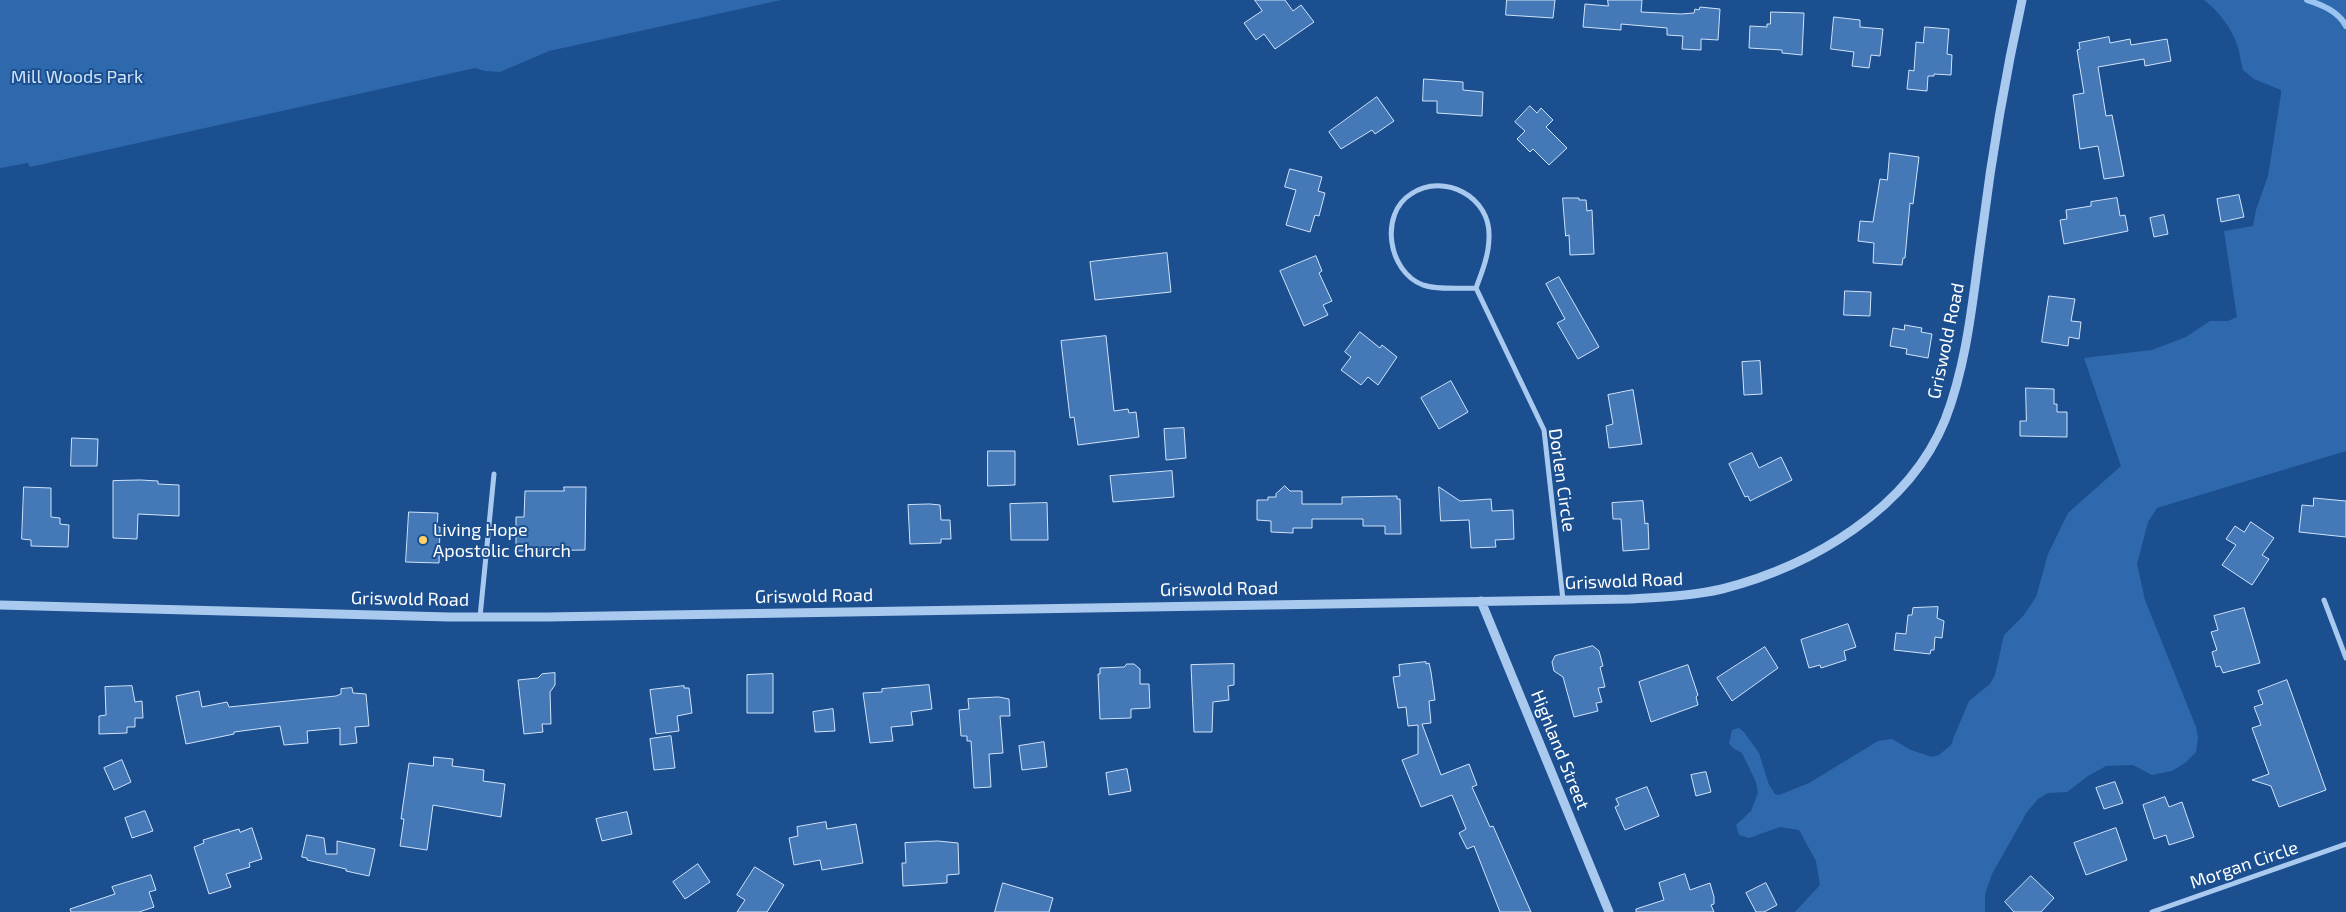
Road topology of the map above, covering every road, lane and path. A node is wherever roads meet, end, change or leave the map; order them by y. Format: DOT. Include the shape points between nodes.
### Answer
graph roads {
  1 [pos="2022,0"];
  2 [pos="1476,288"];
  3 [pos="494,474"];
  4 [pos="1563,600"];
  5 [pos="2324,600"];
  6 [pos="1481,601"];
  7 [pos="0,605"];
  8 [pos="480,617"];
  9 [pos="2346,658"];
  10 [pos="2346,844"];
  11 [pos="1609,912"];
  12 [pos="2152,912"];
  1 -- 4 [label="street, Griswold Road" via="1993,151 1955,392 1932,447 1916,471 1872,516 1786,567 1722,588 1692,594 1629,600"];
  2 -- 2 [label="street" via="1440,288 1422,284 1402,271 1394,256 1391,231 1396,211 1410,194 1432,186 1456,187 1473,198 1486,216 1490,236 1486,263"];
  2 -- 4 [label="street, Dorlen Circle" via="1544,430"];
  3 -- 8 [label="street"];
  4 -- 6 [label="street, Griswold Road"];
  5 -- 9 [label="street"];
  6 -- 8 [label="street, Griswold Road"];
  6 -- 11 [label="street, Highland Street"];
  7 -- 8 [label="street, Griswold Road"];
  10 -- 12 [label="street, Morgan Circle"];
}
